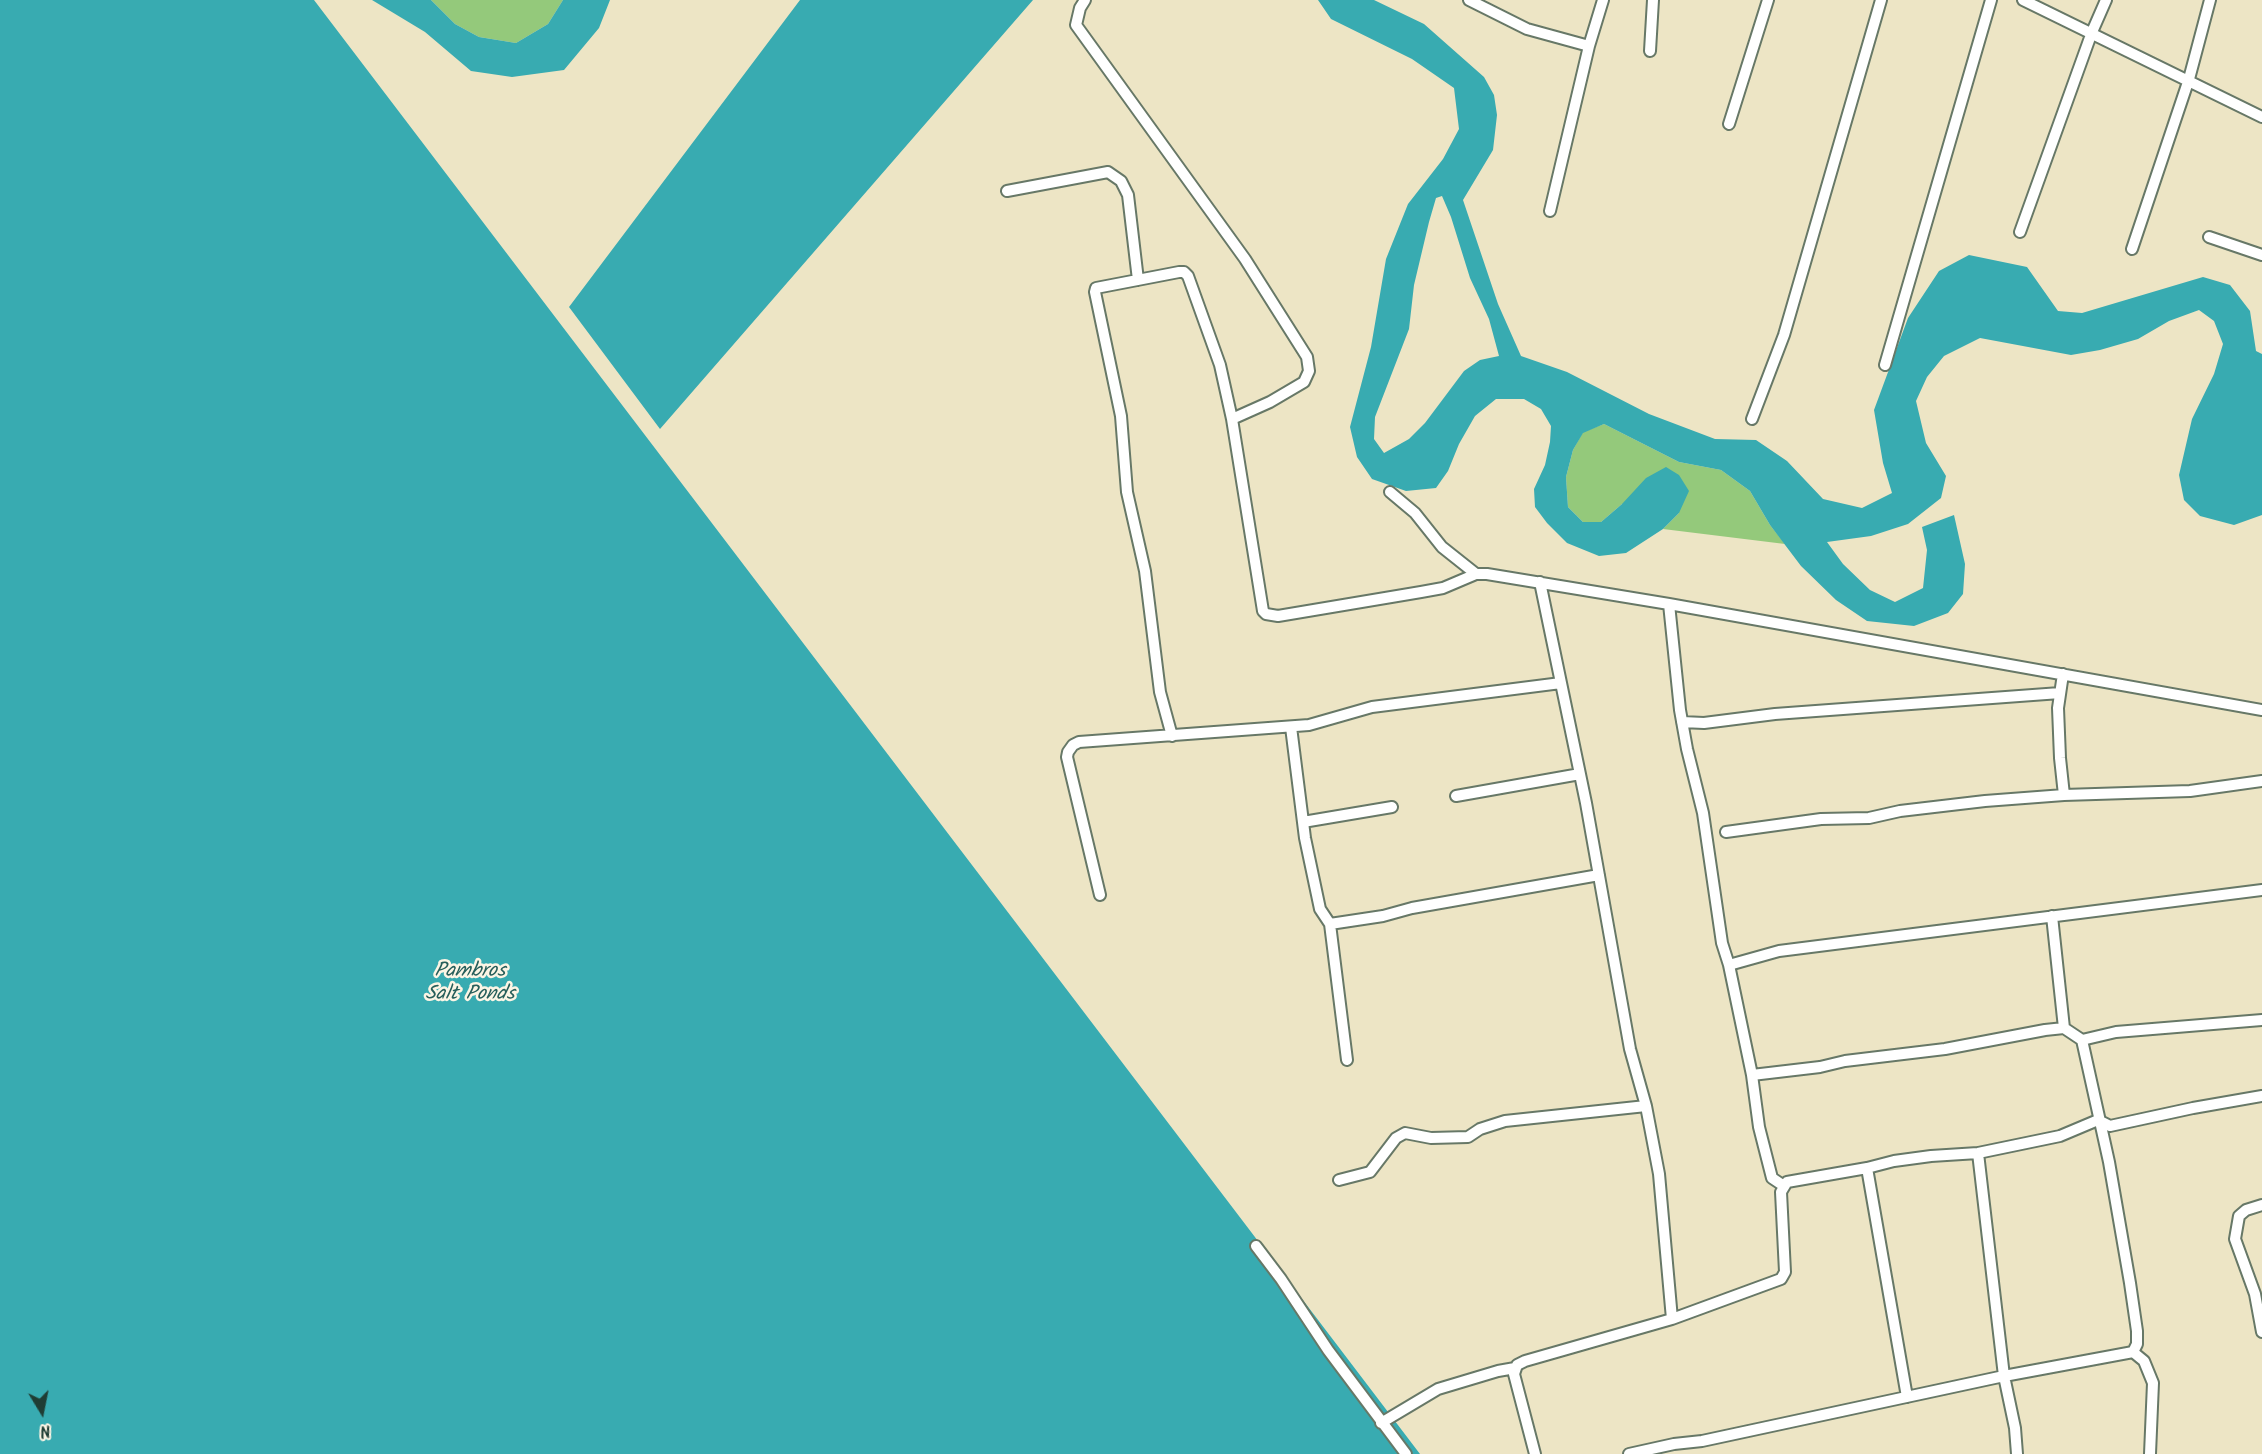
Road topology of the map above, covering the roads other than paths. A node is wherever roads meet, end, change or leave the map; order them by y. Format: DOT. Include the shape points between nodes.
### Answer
graph roads {
  1 [pos="1085,0"];
  2 [pos="1470,0"];
  3 [pos="1604,0"];
  4 [pos="1653,0"];
  5 [pos="1768,0"];
  6 [pos="1881,0"];
  7 [pos="1991,0"];
  8 [pos="2023,0"];
  9 [pos="2106,0"];
  10 [pos="2210,0"];
  11 [pos="2092,32"];
  12 [pos="1589,46"];
  13 [pos="1650,51"];
  14 [pos="2189,79"];
  15 [pos="2262,117"];
  16 [pos="1729,124"];
  17 [pos="1007,191"];
  18 [pos="1550,211"];
  19 [pos="2020,232"];
  20 [pos="2209,237"];
  21 [pos="2132,249"];
  22 [pos="2262,255"];
  23 [pos="1138,280"];
  24 [pos="1885,365"];
  25 [pos="1232,419"];
  26 [pos="1752,419"];
  27 [pos="1390,492"];
  28 [pos="1476,574"];
  29 [pos="1540,582"];
  30 [pos="1669,604"];
  31 [pos="2063,674"];
  32 [pos="1561,682"];
  33 [pos="2060,693"];
  34 [pos="2262,710"];
  35 [pos="1682,722"];
  36 [pos="1291,727"];
  37 [pos="1172,736"];
  38 [pos="1580,774"];
  39 [pos="2262,781"];
  40 [pos="2064,795"];
  41 [pos="1456,796"];
  42 [pos="1392,807"];
  43 [pos="1303,822"];
  44 [pos="1726,832"];
  45 [pos="1599,875"];
  46 [pos="2262,891"];
  47 [pos="1100,895"];
  48 [pos="2052,916"];
  49 [pos="1330,924"];
  50 [pos="1729,965"];
  51 [pos="2262,1020"];
  52 [pos="2064,1028"];
  53 [pos="2082,1040"];
  54 [pos="1347,1060"];
  55 [pos="1752,1075"];
  56 [pos="2262,1096"];
  57 [pos="1646,1106"];
  58 [pos="2098,1120"];
  59 [pos="1978,1153"];
  60 [pos="1867,1168"];
  61 [pos="1339,1180"];
  62 [pos="1784,1186"];
  63 [pos="2262,1205"];
  64 [pos="1256,1246"];
  65 [pos="2258,1293"];
  66 [pos="1672,1319"];
  67 [pos="2262,1332"];
  68 [pos="2133,1352"];
  69 [pos="1515,1368"];
  70 [pos="2004,1376"];
  71 [pos="1907,1397"];
  72 [pos="1381,1423"];
  73 [pos="1406,1454"];
  74 [pos="1535,1454"];
  75 [pos="1629,1454"];
  76 [pos="2017,1454"];
  77 [pos="2150,1454"];
  1 -- 25 [label="street" via="1076,25 1245,259 1307,357 1309,371 1304,382"];
  2 -- 12 [label="street" via="1527,29"];
  3 -- 12 [label="street"];
  4 -- 13 [label="street"];
  5 -- 16 [label="street"];
  6 -- 26 [label="street" via="1784,335"];
  7 -- 24 [label="street"];
  8 -- 11 [label="street"];
  9 -- 11 [label="street"];
  10 -- 14 [label="street"];
  11 -- 14 [label="street"];
  11 -- 19 [label="street"];
  12 -- 18 [label="street"];
  14 -- 15 [label="street"];
  14 -- 21 [label="street"];
  17 -- 23 [label="street" via="1108,172 1121,181 1128,195"];
  20 -- 22 [label="street"];
  23 -- 25 [label="street" via="1179,272 1188,276 1218,357"];
  23 -- 37 [label="street" via="1096,288 1095,292 1121,416 1126,492 1146,571 1160,692"];
  25 -- 28 [label="street" via="1266,614 1278,616 1443,588"];
  27 -- 28 [label="street" via="1415,513 1442,547"];
  28 -- 29 [label="street"];
  29 -- 30 [label="street"];
  29 -- 32 [label="street"];
  30 -- 31 [label="street"];
  30 -- 35 [label="street"];
  31 -- 33 [label="street"];
  31 -- 34 [label="street"];
  32 -- 36 [label="street" via="1372,707"];
  32 -- 38 [label="street"];
  33 -- 35 [label="street"];
  33 -- 40 [label="street" via="2058,728"];
  35 -- 50 [label="street" via="1703,813 1722,943"];
  36 -- 37 [label="street"];
  36 -- 43 [label="street"];
  37 -- 47 [label="street" via="1079,742 1068,752"];
  38 -- 41 [label="street"];
  38 -- 45 [label="street"];
  39 -- 40 [label="street" via="2190,790"];
  40 -- 44 [label="street"];
  42 -- 43 [label="street"];
  43 -- 49 [label="street" via="1320,909"];
  45 -- 49 [label="street"];
  45 -- 57 [label="street" via="1623,1014"];
  46 -- 48 [label="street"];
  48 -- 50 [label="street" via="1779,951"];
  48 -- 52 [label="street"];
  49 -- 54 [label="street"];
  50 -- 55 [label="street"];
  51 -- 53 [label="street" via="2116,1032"];
  52 -- 53 [label="street"];
  52 -- 55 [label="street" via="1945,1049"];
  53 -- 58 [label="street"];
  55 -- 62 [label="street" via="1759,1127 1772,1178"];
  56 -- 58 [label="street" via="2110,1126"];
  57 -- 61 [label="street" via="1505,1121 1468,1137 1431,1138 1405,1133 1396,1138 1370,1172"];
  57 -- 66 [label="street" via="1659,1174"];
  58 -- 59 [label="street" via="2060,1136"];
  58 -- 68 [label="street" via="2109,1162 2137,1331"];
  59 -- 60 [label="street" via="1893,1161"];
  59 -- 70 [label="street"];
  60 -- 62 [label="street" via="1794,1179"];
  60 -- 71 [label="street"];
  62 -- 66 [label="street" via="1780,1202 1785,1272 1781,1279"];
  63 -- 65 [label="street" via="2239,1216 2235,1231"];
  64 -- 72 [label="street"];
  65 -- 67 [label="street"];
  66 -- 69 [label="street" via="1525,1360"];
  68 -- 70 [label="street"];
  68 -- 77 [label="street" via="2144,1360 2153,1383"];
  69 -- 72 [label="street" via="1438,1389"];
  69 -- 74 [label="street"];
  70 -- 71 [label="street"];
  70 -- 76 [label="street"];
  71 -- 75 [label="street"];
  72 -- 73 [label="street"];
}
